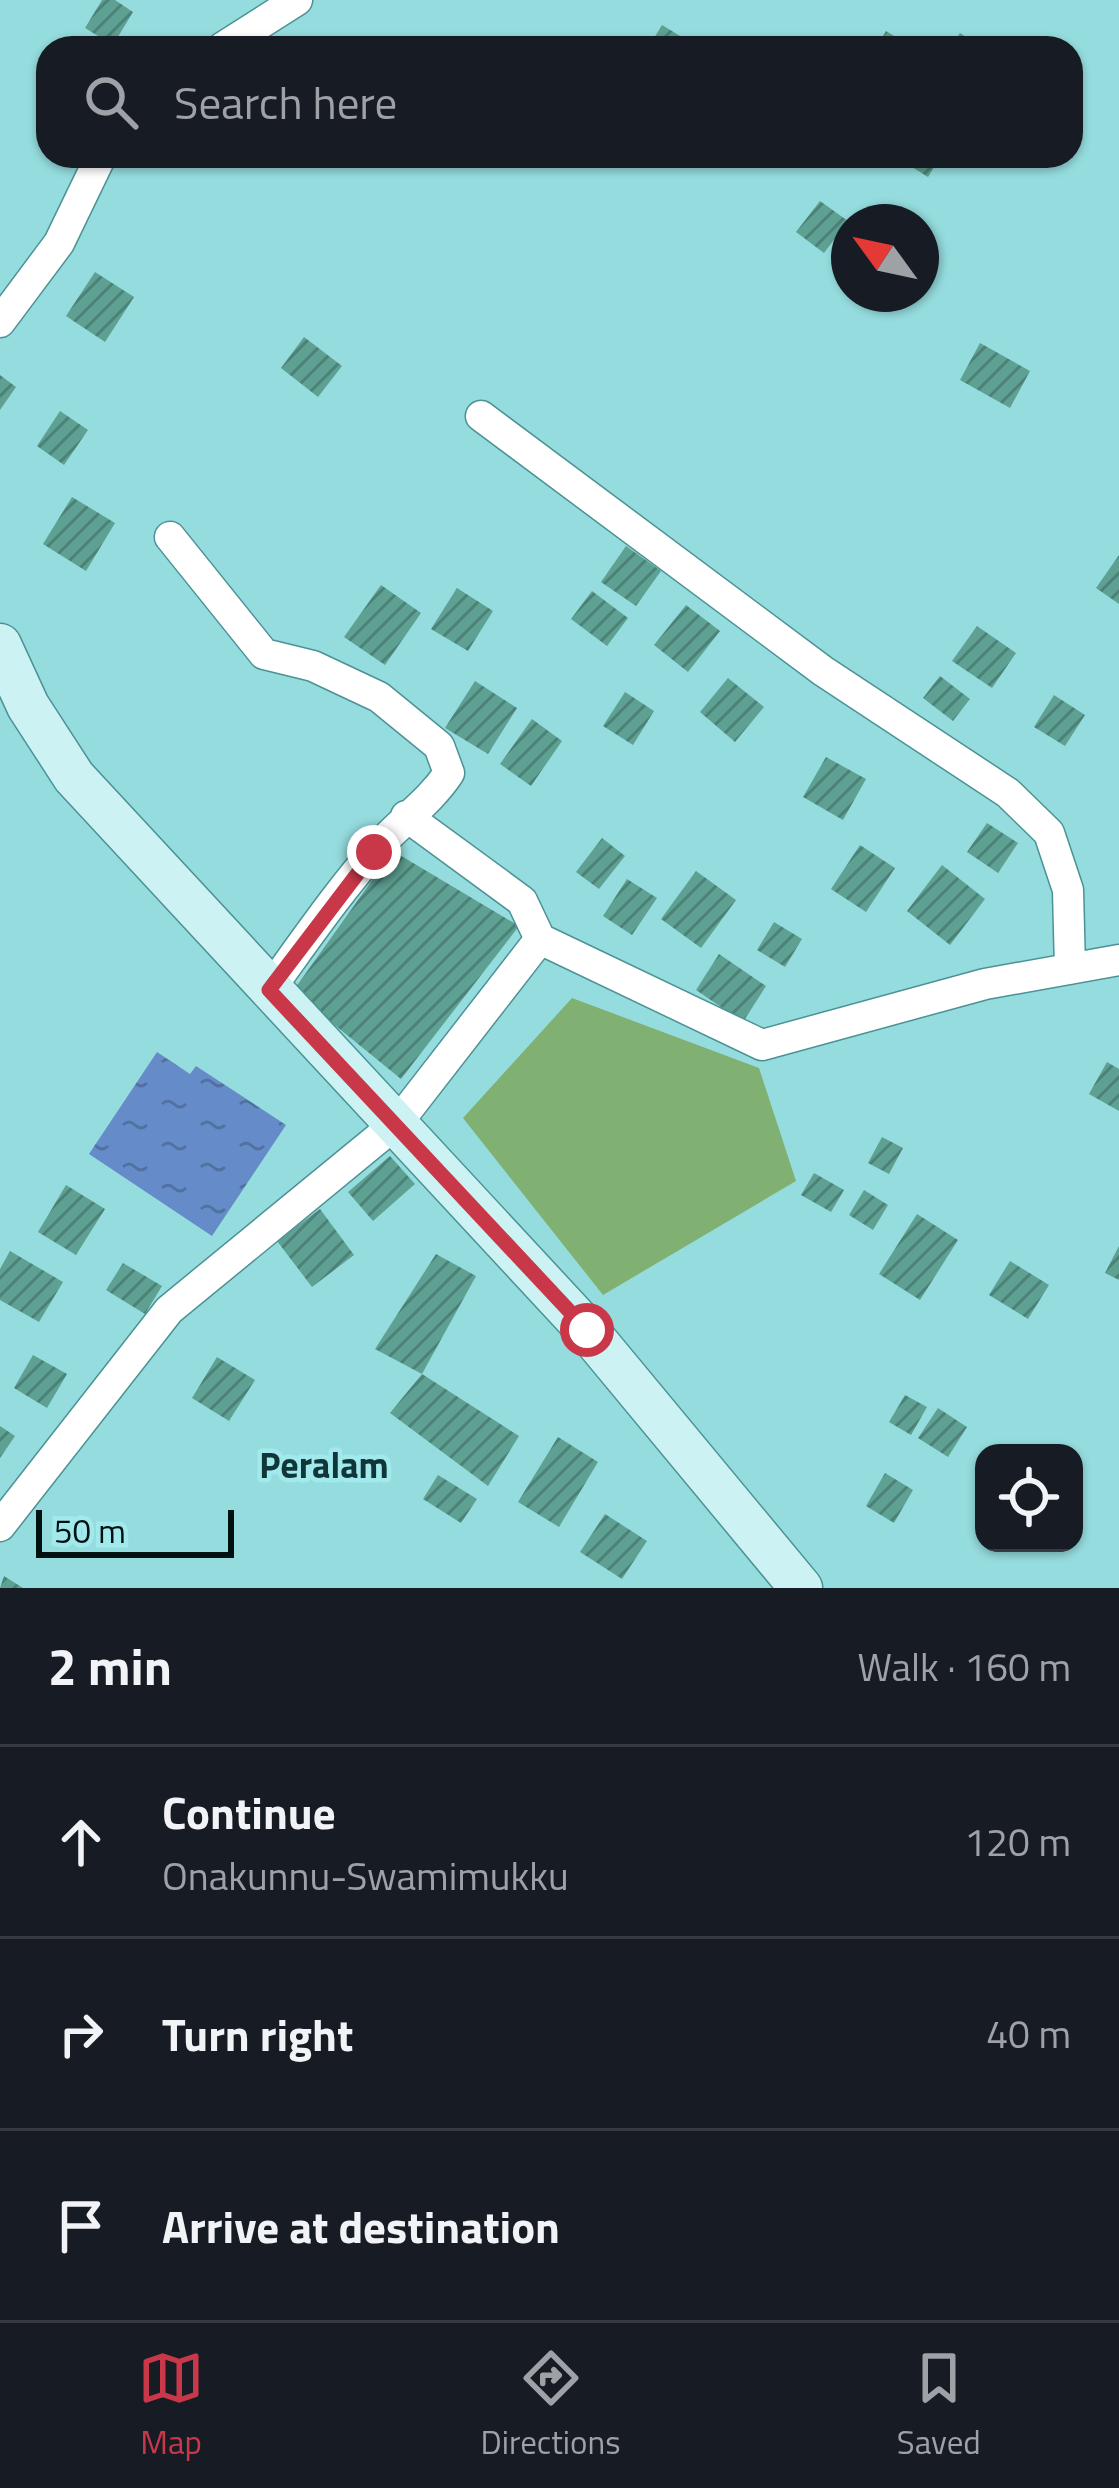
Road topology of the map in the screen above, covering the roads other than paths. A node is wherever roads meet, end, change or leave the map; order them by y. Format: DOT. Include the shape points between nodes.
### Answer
graph roads {
  1 [pos="297,0"];
  2 [pos="241,36"];
  3 [pos="95,168"];
  4 [pos="0,322"];
  5 [pos="481,416"];
  6 [pos="170,537"];
  7 [pos="0,645"];
  8 [pos="14,715"];
  9 [pos="406,816"];
  10 [pos="540,939"];
  11 [pos="1119,960"];
  12 [pos="1070,969"];
  13 [pos="269,990"];
  14 [pos="398,1122"];
  15 [pos="0,1526"];
  16 [pos="800,1588"];
  1 -- 2 [label="street"];
  3 -- 4 [label="street" via="59,243"];
  5 -- 12 [label="street" via="823,670 1008,793 1049,833 1068,890"];
  6 -- 9 [label="street" via="265,654 379,697 439,746 449,773 429,802"];
  7 -- 8 [label="street"];
  8 -- 13 [label="street"];
  9 -- 10 [label="street" via="522,901"];
  9 -- 13 [label="street"];
  10 -- 12 [label="street" via="762,1045"];
  10 -- 14 [label="street"];
  11 -- 12 [label="street"];
  13 -- 14 [label="street"];
  14 -- 15 [label="street" via="169,1310"];
  14 -- 16 [label="street" via="587,1330"];
}
